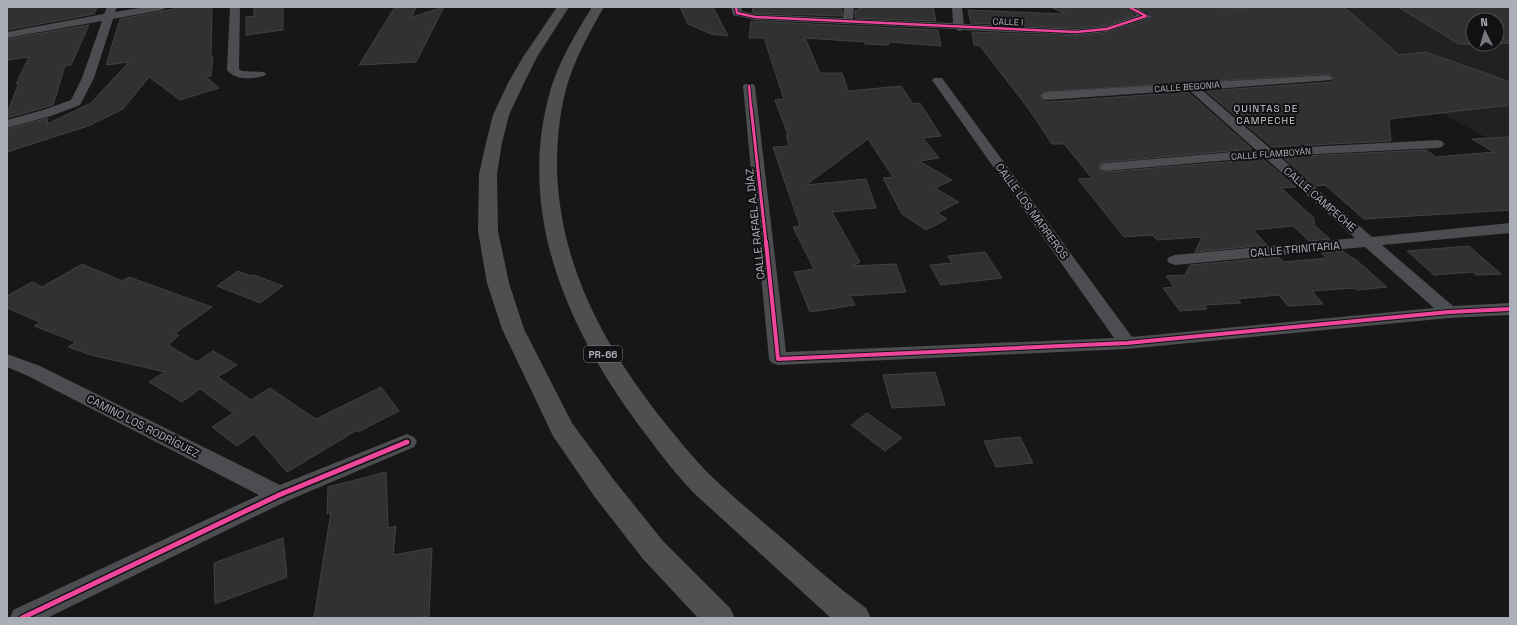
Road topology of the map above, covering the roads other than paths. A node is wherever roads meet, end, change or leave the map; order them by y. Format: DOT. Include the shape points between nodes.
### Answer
graph roads {
  1 [pos="162,7"];
  2 [pos="235,7"];
  3 [pos="563,7"];
  4 [pos="598,7"];
  5 [pos="736,7"];
  6 [pos="849,7"];
  7 [pos="956,7"];
  8 [pos="1129,7"];
  9 [pos="110,12"];
  10 [pos="848,22"];
  11 [pos="959,28"];
  12 [pos="7,35"];
  13 [pos="260,74"];
  14 [pos="1327,78"];
  15 [pos="938,80"];
  16 [pos="749,86"];
  17 [pos="1191,86"];
  18 [pos="1048,96"];
  19 [pos="7,124"];
  20 [pos="1437,144"];
  21 [pos="1268,153"];
  22 [pos="1106,167"];
  23 [pos="1510,228"];
  24 [pos="1369,242"];
  25 [pos="1175,260"];
  26 [pos="1510,309"];
  27 [pos="1449,312"];
  28 [pos="1127,343"];
  29 [pos="7,360"];
  30 [pos="407,442"];
  31 [pos="279,495"];
  32 [pos="22,618"];
  33 [pos="719,618"];
  34 [pos="855,618"];
  1 -- 9 [label="street"];
  2 -- 13 [label="street" via="233,70 240,75"];
  3 -- 33 [label="highway" via="516,82 494,143 488,174 488,231 498,283 513,329 562,429 653,550"];
  4 -- 34 [label="highway, PR-66" via="578,42 555,100 549,138 547,170 554,236 575,300 597,345 640,411 701,484"];
  5 -- 10 [label="street, CALLE I" via="737,13 755,17"];
  6 -- 10 [label="street"];
  7 -- 11 [label="street"];
  8 -- 11 [label="street, CALLE I" via="1146,16 1107,29 1076,32"];
  9 -- 12 [label="street"];
  9 -- 19 [label="street" via="88,78 76,102"];
  10 -- 11 [label="street, CALLE I"];
  14 -- 17 [label="street, CALLE BEGONIA"];
  15 -- 28 [label="street, CALLE LOS MARREROS"];
  16 -- 28 [label="street, CALLE RAFAEL A. DÍAZ" via="778,359"];
  17 -- 18 [label="street, CALLE BEGONIA"];
  17 -- 21 [label="street, CALLE CAMPECHE"];
  20 -- 21 [label="street, CALLE FLAMBOYÁN"];
  21 -- 22 [label="street, CALLE FLAMBOYÁN"];
  21 -- 24 [label="street, CALLE CAMPECHE"];
  23 -- 24 [label="street, CALLE TRINITARIA"];
  24 -- 25 [label="street, CALLE TRINITARIA"];
  24 -- 27 [label="street, CALLE CAMPECHE"];
  26 -- 27 [label="street"];
  27 -- 28 [label="street"];
  29 -- 31 [label="street, CAMINO LOS RODRÍGUEZ" via="34,371"];
  30 -- 31 [label="street"];
  31 -- 32 [label="street"];
}
